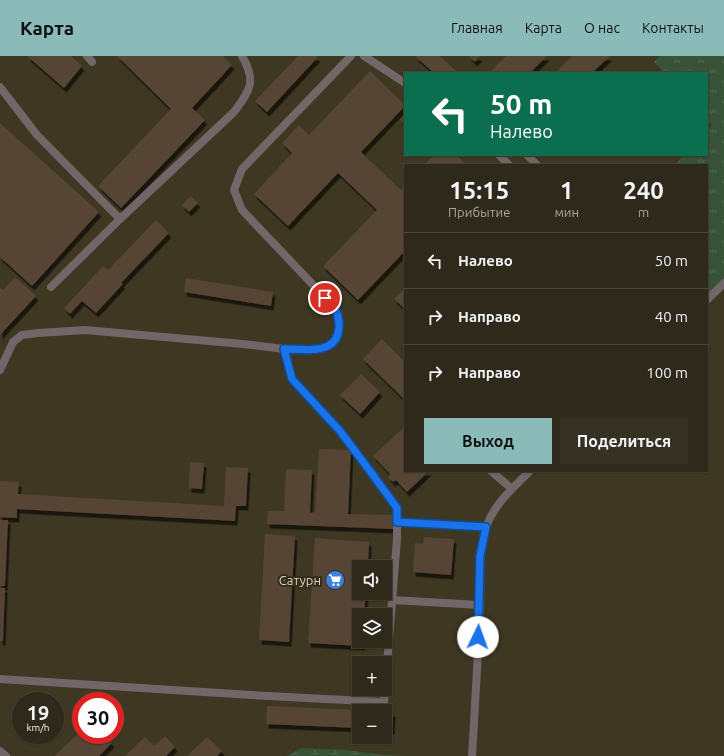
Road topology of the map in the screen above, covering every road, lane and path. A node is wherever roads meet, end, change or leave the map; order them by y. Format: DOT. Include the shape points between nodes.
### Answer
graph roads {
  1 [pos="242,56"];
  2 [pos="351,56"];
  3 [pos="364,56"];
  4 [pos="404,82"];
  5 [pos="0,87"];
  6 [pos="500,156"];
  7 [pos="529,156"];
  8 [pos="508,164"];
  9 [pos="536,164"];
  10 [pos="120,219"];
  11 [pos="724,283"];
  12 [pos="51,286"];
  13 [pos="708,299"];
  14 [pos="284,349"];
  15 [pos="0,370"];
  16 [pos="492,472"];
  17 [pos="529,472"];
  18 [pos="512,489"];
  19 [pos="397,522"];
  20 [pos="486,527"];
  21 [pos="392,600"];
  22 [pos="480,606"];
  23 [pos="388,656"];
  24 [pos="0,678"];
  25 [pos="384,696"];
  26 [pos="0,751"];
  27 [pos="6,756"];
  28 [pos="472,756"];
  1 -- 10 [label="street" via="249,68 251,81 247,95 234,112"];
  2 -- 14 [label="street" via="242,168 234,190 242,210 334,307 340,322 337,337 328,346 313,350"];
  3 -- 4 [label="street"];
  5 -- 10 [label="street" via="37,135"];
  6 -- 8 [label="street"];
  7 -- 9 [label="street"];
  10 -- 12 [label="street"];
  11 -- 13 [label="street"];
  14 -- 15 [label="street" via="85,330 38,332 22,335 13,342"];
  14 -- 19 [label="street" via="292,379 340,431 370,471 397,508"];
  16 -- 18 [label="street"];
  17 -- 18 [label="street"];
  18 -- 20 [label="street" via="495,509"];
  19 -- 20 [label="street"];
  19 -- 21 [label="street"];
  20 -- 22 [label="street" via="480,556"];
  21 -- 22 [label="street"];
  21 -- 23 [label="street"];
  22 -- 28 [label="street"];
  24 -- 25 [label="street" via="384,702"];
  26 -- 27 [label="street"];
}
